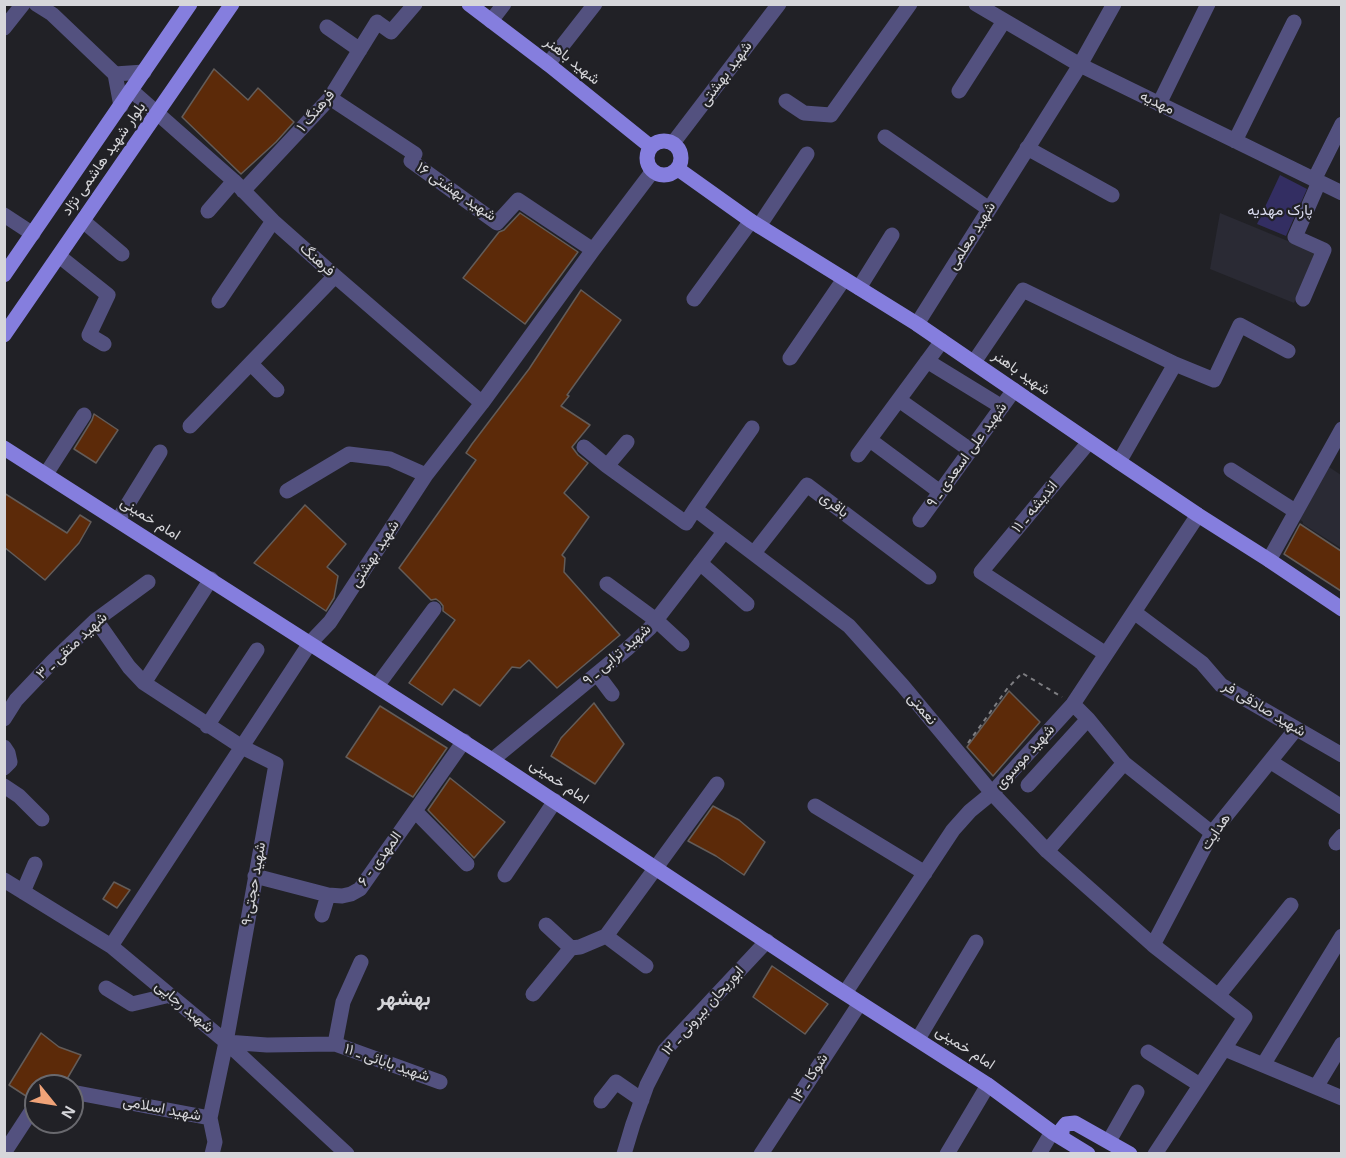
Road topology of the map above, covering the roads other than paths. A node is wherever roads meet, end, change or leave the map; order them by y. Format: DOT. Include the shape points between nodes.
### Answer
graph roads {
  1 [pos="23,4"];
  2 [pos="36,4"];
  3 [pos="190,4"];
  4 [pos="232,4"];
  5 [pos="415,4"];
  6 [pos="470,4"];
  7 [pos="504,4"];
  8 [pos="595,4"];
  9 [pos="779,4"];
  10 [pos="910,4"];
  11 [pos="976,4"];
  12 [pos="1114,4"];
  13 [pos="1208,4"];
  14 [pos="492,21"];
  15 [pos="1004,21"];
  16 [pos="1294,22"];
  17 [pos="327,27"];
  18 [pos="4,28"];
  19 [pos="360,50"];
  20 [pos="548,64"];
  21 [pos="1080,65"];
  22 [pos="144,72"];
  23 [pos="115,75"];
  24 [pos="131,90"];
  25 [pos="959,91"];
  26 [pos="330,98"];
  27 [pos="786,101"];
  28 [pos="1159,104"];
  29 [pos="121,105"];
  30 [pos="157,113"];
  31 [pos="1341,124"];
  32 [pos="885,137"];
  33 [pos="1235,141"];
  34 [pos="673,143"];
  35 [pos="651,147"];
  36 [pos="1027,148"];
  37 [pos="807,154"];
  38 [pos="678,169"];
  39 [pos="652,172"];
  40 [pos="1316,181"];
  41 [pos="239,186"];
  42 [pos="1341,193"];
  43 [pos="1112,195"];
  44 [pos="989,209"];
  45 [pos="208,211"];
  46 [pos="4,215"];
  47 [pos="83,221"];
  48 [pos="273,221"];
  49 [pos="755,224"];
  50 [pos="33,234"];
  51 [pos="892,235"];
  52 [pos="592,250"];
  53 [pos="122,254"];
  54 [pos="59,256"];
  55 [pos="4,275"];
  56 [pos="335,276"];
  57 [pos="844,279"];
  58 [pos="859,288"];
  59 [pos="694,299"];
  60 [pos="1303,299"];
  61 [pos="219,301"];
  62 [pos="917,324"];
  63 [pos="4,335"];
  64 [pos="942,341"];
  65 [pos="104,344"];
  66 [pos="1288,351"];
  67 [pos="790,358"];
  68 [pos="927,361"];
  69 [pos="974,362"];
  70 [pos="251,364"];
  71 [pos="1175,364"];
  72 [pos="277,390"];
  73 [pos="1014,390"];
  74 [pos="899,400"];
  75 [pos="482,403"];
  76 [pos="1002,407"];
  77 [pos="84,415"];
  78 [pos="190,426"];
  79 [pos="752,428"];
  80 [pos="1341,429"];
  81 [pos="870,440"];
  82 [pos="627,442"];
  83 [pos="1089,442"];
  84 [pos="584,447"];
  85 [pos="4,448"];
  86 [pos="970,450"];
  87 [pos="160,452"];
  88 [pos="858,455"];
  89 [pos="1119,462"];
  90 [pos="607,466"];
  91 [pos="1231,470"];
  92 [pos="46,474"];
  93 [pos="426,475"];
  94 [pos="287,491"];
  95 [pos="940,492"];
  96 [pos="695,509"];
  97 [pos="1295,511"];
  98 [pos="1198,515"];
  99 [pos="118,520"];
  100 [pos="920,520"];
  101 [pos="724,532"];
  102 [pos="754,553"];
  103 [pos="1269,560"];
  104 [pos="700,563"];
  105 [pos="929,577"];
  106 [pos="211,579"];
  107 [pos="148,582"];
  108 [pos="607,584"];
  109 [pos="747,604"];
  110 [pos="434,609"];
  111 [pos="1341,609"];
  112 [pos="1134,612"];
  113 [pos="96,620"];
  114 [pos="656,620"];
  115 [pos="310,643"];
  116 [pos="682,644"];
  117 [pos="257,650"];
  118 [pos="1106,654"];
  119 [pos="597,674"];
  120 [pos="144,683"];
  121 [pos="376,686"];
  122 [pos="612,694"];
  123 [pos="10,695"];
  124 [pos="1073,704"];
  125 [pos="4,719"];
  126 [pos="1088,719"];
  127 [pos="207,726"];
  128 [pos="1296,729"];
  129 [pos="464,741"];
  130 [pos="4,747"];
  131 [pos="242,747"];
  132 [pos="1341,755"];
  133 [pos="492,760"];
  134 [pos="1271,762"];
  135 [pos="1124,763"];
  136 [pos="4,768"];
  137 [pos="717,784"];
  138 [pos="1028,785"];
  139 [pos="4,786"];
  140 [pos="992,793"];
  141 [pos="555,801"];
  142 [pos="815,806"];
  143 [pos="1341,807"];
  144 [pos="415,811"];
  145 [pos="42,819"];
  146 [pos="1212,833"];
  147 [pos="1047,851"];
  148 [pos="35,864"];
  149 [pos="467,864"];
  150 [pos="656,868"];
  151 [pos="925,873"];
  152 [pos="505,874"];
  153 [pos="255,876"];
  154 [pos="4,880"];
  155 [pos="23,892"];
  156 [pos="328,895"];
  157 [pos="1291,906"];
  158 [pos="322,915"];
  159 [pos="546,925"];
  160 [pos="606,936"];
  161 [pos="1341,936"];
  162 [pos="767,941"];
  163 [pos="976,942"];
  164 [pos="1153,945"];
  165 [pos="111,946"];
  166 [pos="571,948"];
  167 [pos="361,962"];
  168 [pos="646,966"];
  169 [pos="105,988"];
  170 [pos="845,993"];
  171 [pos="533,994"];
  172 [pos="170,995"];
  173 [pos="1218,996"];
  174 [pos="860,1003"];
  175 [pos="918,1039"];
  176 [pos="226,1042"];
  177 [pos="335,1044"];
  178 [pos="1341,1044"];
  179 [pos="1225,1049"];
  180 [pos="1148,1053"];
  181 [pos="1263,1065"];
  182 [pos="440,1082"];
  183 [pos="988,1085"];
  184 [pos="1200,1085"];
  185 [pos="1316,1087"];
  186 [pos="1137,1092"];
  187 [pos="84,1094"];
  188 [pos="1341,1098"];
  189 [pos="642,1100"];
  190 [pos="601,1101"];
  191 [pos="210,1118"];
  192 [pos="24,1122"];
  193 [pos="1057,1134"];
  194 [pos="1109,1141"];
  195 [pos="4,1153"];
  196 [pos="212,1154"];
  197 [pos="347,1154"];
  198 [pos="624,1154"];
  199 [pos="761,1154"];
  200 [pos="946,1154"];
  201 [pos="1039,1154"];
  202 [pos="1088,1154"];
  203 [pos="1130,1154"];
  204 [pos="1155,1154"];
  1 -- 18 [label="street"];
  2 -- 23 [label="street" via="52,14"];
  3 -- 22 [label="main road, بلوار شهید هاشمی نژاد"];
  4 -- 30 [label="main road, بلوار شهید هاشمی نژاد"];
  5 -- 19 [label="street, فرهنگ ۱" via="391,32 377,22"];
  6 -- 14 [label="main road, شهید باهنر"];
  7 -- 14 [label="street"];
  8 -- 20 [label="street"];
  9 -- 34 [label="street, شهید بهشتی"];
  10 -- 27 [label="street" via="831,115 804,113"];
  11 -- 15 [label="street, مهدیه"];
  12 -- 21 [label="street, شهید معلمی"];
  13 -- 28 [label="street"];
  14 -- 20 [label="main road, شهید باهنر"];
  15 -- 21 [label="street, مهدیه"];
  15 -- 25 [label="street"];
  16 -- 33 [label="street"];
  17 -- 19 [label="street"];
  19 -- 26 [label="street, فرهنگ ۱"];
  20 -- 35 [label="main road, شهید باهنر"];
  21 -- 28 [label="street, مهدیه"];
  21 -- 36 [label="street, شهید معلمی"];
  22 -- 23 [label="street"];
  22 -- 24 [label="main road, بلوار شهید هاشمی نژاد"];
  23 -- 29 [label="street"];
  24 -- 29 [label="main road, بلوار شهید هاشمی نژاد"];
  24 -- 30 [label="street, فرهنگ"];
  26 -- 41 [label="street, فرهنگ ۱"];
  26 -- 52 [label="street, شهید بهشتی ۱۶" via="415,154 411,160 497,223 518,200"];
  28 -- 33 [label="street, مهدیه"];
  29 -- 50 [label="main road, بلوار شهید هاشمی نژاد"];
  30 -- 41 [label="street, فرهنگ"];
  30 -- 47 [label="main road, بلوار شهید هاشمی نژاد"];
  31 -- 40 [label="street"];
  32 -- 44 [label="street"];
  33 -- 40 [label="street, مهدیه"];
  34 -- 35 [label="main road" via="661,141"];
  34 -- 38 [label="main road" via="682,158"];
  35 -- 39 [label="main road" via="647,157"];
  36 -- 43 [label="street"];
  36 -- 44 [label="street, شهید معلمی"];
  37 -- 49 [label="street"];
  38 -- 39 [label="main road" via="666,176"];
  38 -- 49 [label="main road, شهید باهنر"];
  39 -- 52 [label="street, شهید بهشتی"];
  40 -- 42 [label="street, مهدیه"];
  40 -- 60 [label="street" via="1295,237 1324,250"];
  41 -- 45 [label="street, فرهنگ ۱"];
  41 -- 48 [label="street, فرهنگ"];
  44 -- 62 [label="street, شهید معلمی"];
  46 -- 50 [label="street"];
  47 -- 53 [label="street"];
  47 -- 54 [label="main road, بلوار شهید هاشمی نژاد"];
  48 -- 56 [label="street, فرهنگ"];
  48 -- 61 [label="street"];
  49 -- 57 [label="main road, شهید باهنر"];
  49 -- 59 [label="street"];
  50 -- 55 [label="main road, بلوار شهید هاشمی نژاد"];
  51 -- 58 [label="street"];
  52 -- 75 [label="street, شهید بهشتی"];
  54 -- 63 [label="main road, بلوار شهید هاشمی نژاد"];
  54 -- 65 [label="street" via="108,295 89,334"];
  56 -- 70 [label="street"];
  56 -- 75 [label="street, فرهنگ"];
  57 -- 58 [label="main road, شهید باهنر"];
  57 -- 67 [label="street"];
  58 -- 62 [label="main road, شهید باهنر"];
  62 -- 64 [label="main road, شهید باهنر"];
  64 -- 68 [label="street"];
  64 -- 69 [label="main road, شهید باهنر"];
  66 -- 71 [label="street" via="1240,325 1214,381"];
  68 -- 74 [label="street"];
  68 -- 76 [label="street"];
  69 -- 71 [label="street" via="1023,290"];
  69 -- 73 [label="main road, شهید باهنر"];
  70 -- 72 [label="street"];
  70 -- 78 [label="street"];
  71 -- 89 [label="street"];
  73 -- 76 [label="street, شهید علی اسعدی ـ ۹"];
  73 -- 83 [label="main road, شهید باهنر"];
  74 -- 81 [label="street"];
  74 -- 86 [label="street"];
  75 -- 93 [label="street, شهید بهشتی"];
  76 -- 86 [label="street, شهید علی اسعدی ـ ۹"];
  77 -- 92 [label="street"];
  79 -- 96 [label="street"];
  80 -- 97 [label="street"];
  81 -- 88 [label="street"];
  81 -- 95 [label="street"];
  82 -- 90 [label="street"];
  83 -- 89 [label="main road, شهید باهنر"];
  83 -- 118 [label="street, اندیشه ـ ۱۱" via="981,572"];
  84 -- 90 [label="street"];
  85 -- 92 [label="main road, امام خمینی"];
  86 -- 95 [label="street, شهید علی اسعدی ـ ۹"];
  87 -- 99 [label="street"];
  89 -- 98 [label="main road, شهید باهنر"];
  90 -- 96 [label="street" via="686,523"];
  91 -- 97 [label="street"];
  92 -- 99 [label="main road, امام خمینی"];
  93 -- 94 [label="street" via="390,459 349,454"];
  93 -- 115 [label="street, شهید بهشتی" via="330,622"];
  95 -- 100 [label="street, شهید علی اسعدی ـ ۹"];
  96 -- 101 [label="street, نعمتی"];
  97 -- 103 [label="street"];
  98 -- 103 [label="main road, شهید باهنر"];
  98 -- 112 [label="street, شهید موسوی"];
  99 -- 106 [label="main road, امام خمینی"];
  101 -- 102 [label="street, نعمتی"];
  101 -- 104 [label="street, شهید ترابی ـ ۹"];
  102 -- 105 [label="street, باقری" via="807,485"];
  102 -- 140 [label="street, نعمتی" via="849,626"];
  103 -- 111 [label="main road, شهید باهنر"];
  104 -- 109 [label="street"];
  104 -- 114 [label="street, شهید ترابی ـ ۹"];
  106 -- 115 [label="main road, امام خمینی"];
  106 -- 120 [label="street"];
  107 -- 113 [label="street, شهید متقی ـ ۳"];
  108 -- 114 [label="street"];
  110 -- 121 [label="street"];
  112 -- 118 [label="street, شهید موسوی"];
  112 -- 128 [label="street, شهید صادقی فر" via="1202,663 1221,685"];
  113 -- 120 [label="street"];
  113 -- 123 [label="street, شهید متقی ـ ۳"];
  114 -- 116 [label="street"];
  114 -- 119 [label="street, شهید ترابی ـ ۹"];
  115 -- 121 [label="main road, امام خمینی"];
  115 -- 131 [label="street, شهید بهشتی"];
  117 -- 127 [label="street"];
  118 -- 124 [label="street, شهید موسوی"];
  119 -- 122 [label="street"];
  119 -- 133 [label="street, شهید ترابی ـ ۹"];
  120 -- 127 [label="street"];
  121 -- 129 [label="main road, امام خمینی"];
  123 -- 125 [label="street, شهید متقی ـ ۳"];
  124 -- 126 [label="street"];
  124 -- 140 [label="street, شهید موسوی"];
  126 -- 135 [label="street"];
  126 -- 138 [label="street"];
  127 -- 131 [label="street"];
  128 -- 132 [label="street, شهید صادقی فر"];
  128 -- 134 [label="street, هدایت"];
  129 -- 133 [label="main road, امام خمینی"];
  129 -- 144 [label="street, المهدی - ۶"];
  130 -- 136 [label="street" via="10,762"];
  131 -- 153 [label="street, شهید حجتی-۹" via="276,764"];
  131 -- 165 [label="street, شهید بهشتی"];
  133 -- 141 [label="main road, امام خمینی"];
  134 -- 143 [label="street"];
  134 -- 146 [label="street, هدایت"];
  135 -- 146 [label="street"];
  135 -- 147 [label="street"];
  137 -- 150 [label="street"];
  139 -- 145 [label="street"];
  140 -- 147 [label="street, نعمتی"];
  140 -- 151 [label="street, شهید موسوی" via="954,830"];
  141 -- 150 [label="main road, امام خمینی"];
  141 -- 152 [label="street"];
  142 -- 151 [label="street"];
  144 -- 149 [label="street"];
  144 -- 156 [label="street, المهدی - ۶" via="360,889 342,896"];
  146 -- 164 [label="street, هدایت"];
  147 -- 164 [label="street, نعمتی"];
  148 -- 155 [label="street"];
  150 -- 160 [label="street"];
  150 -- 162 [label="main road, امام خمینی"];
  151 -- 170 [label="street, شهید موسوی"];
  153 -- 156 [label="street, المهدی - ۶"];
  153 -- 176 [label="street, شهید حجتی-۹"];
  154 -- 155 [label="street, شهید رجایی"];
  155 -- 165 [label="street, شهید رجایی"];
  156 -- 158 [label="street"];
  157 -- 173 [label="street"];
  159 -- 166 [label="street"];
  160 -- 166 [label="street"];
  160 -- 168 [label="street"];
  161 -- 181 [label="street"];
  162 -- 170 [label="main road, امام خمینی"];
  162 -- 189 [label="street, ابوریحان بیرونی ـ ۱۲" via="665,1050"];
  163 -- 175 [label="street"];
  164 -- 173 [label="street, نعمتی"];
  165 -- 172 [label="street, شهید رجایی"];
  166 -- 171 [label="street"];
  167 -- 177 [label="street" via="343,1002"];
  169 -- 172 [label="street" via="132,1004"];
  170 -- 174 [label="main road, امام خمینی"];
  172 -- 176 [label="street, شهید رجایی"];
  173 -- 179 [label="street, نعمتی" via="1245,1017"];
  174 -- 175 [label="main road, امام خمینی"];
  174 -- 199 [label="street, شوکا ـ ۱۴"];
  175 -- 183 [label="main road, امام خمینی"];
  176 -- 177 [label="street, شهید بابائی ـ ۱۱"];
  176 -- 191 [label="street, شهید اسلامی"];
  176 -- 197 [label="street, شهید رجایی"];
  177 -- 182 [label="street, شهید بابائی ـ ۱۱"];
  178 -- 185 [label="street"];
  179 -- 181 [label="street"];
  179 -- 184 [label="street"];
  180 -- 184 [label="street"];
  181 -- 185 [label="street"];
  183 -- 193 [label="main road, امام خمینی"];
  183 -- 200 [label="street"];
  184 -- 204 [label="street"];
  185 -- 188 [label="street"];
  186 -- 194 [label="street"];
  187 -- 191 [label="street, شهید اسلامی"];
  189 -- 190 [label="street" via="616,1082"];
  189 -- 198 [label="street, ابوریحان بیرونی ـ ۱۲"];
  191 -- 196 [label="street" via="215,1142"];
  192 -- 195 [label="street"];
  193 -- 194 [label="main road" via="1066,1124 1075,1123"];
  193 -- 201 [label="street"];
  193 -- 202 [label="main road, امام خمینی"];
  194 -- 203 [label="main road"];
}
